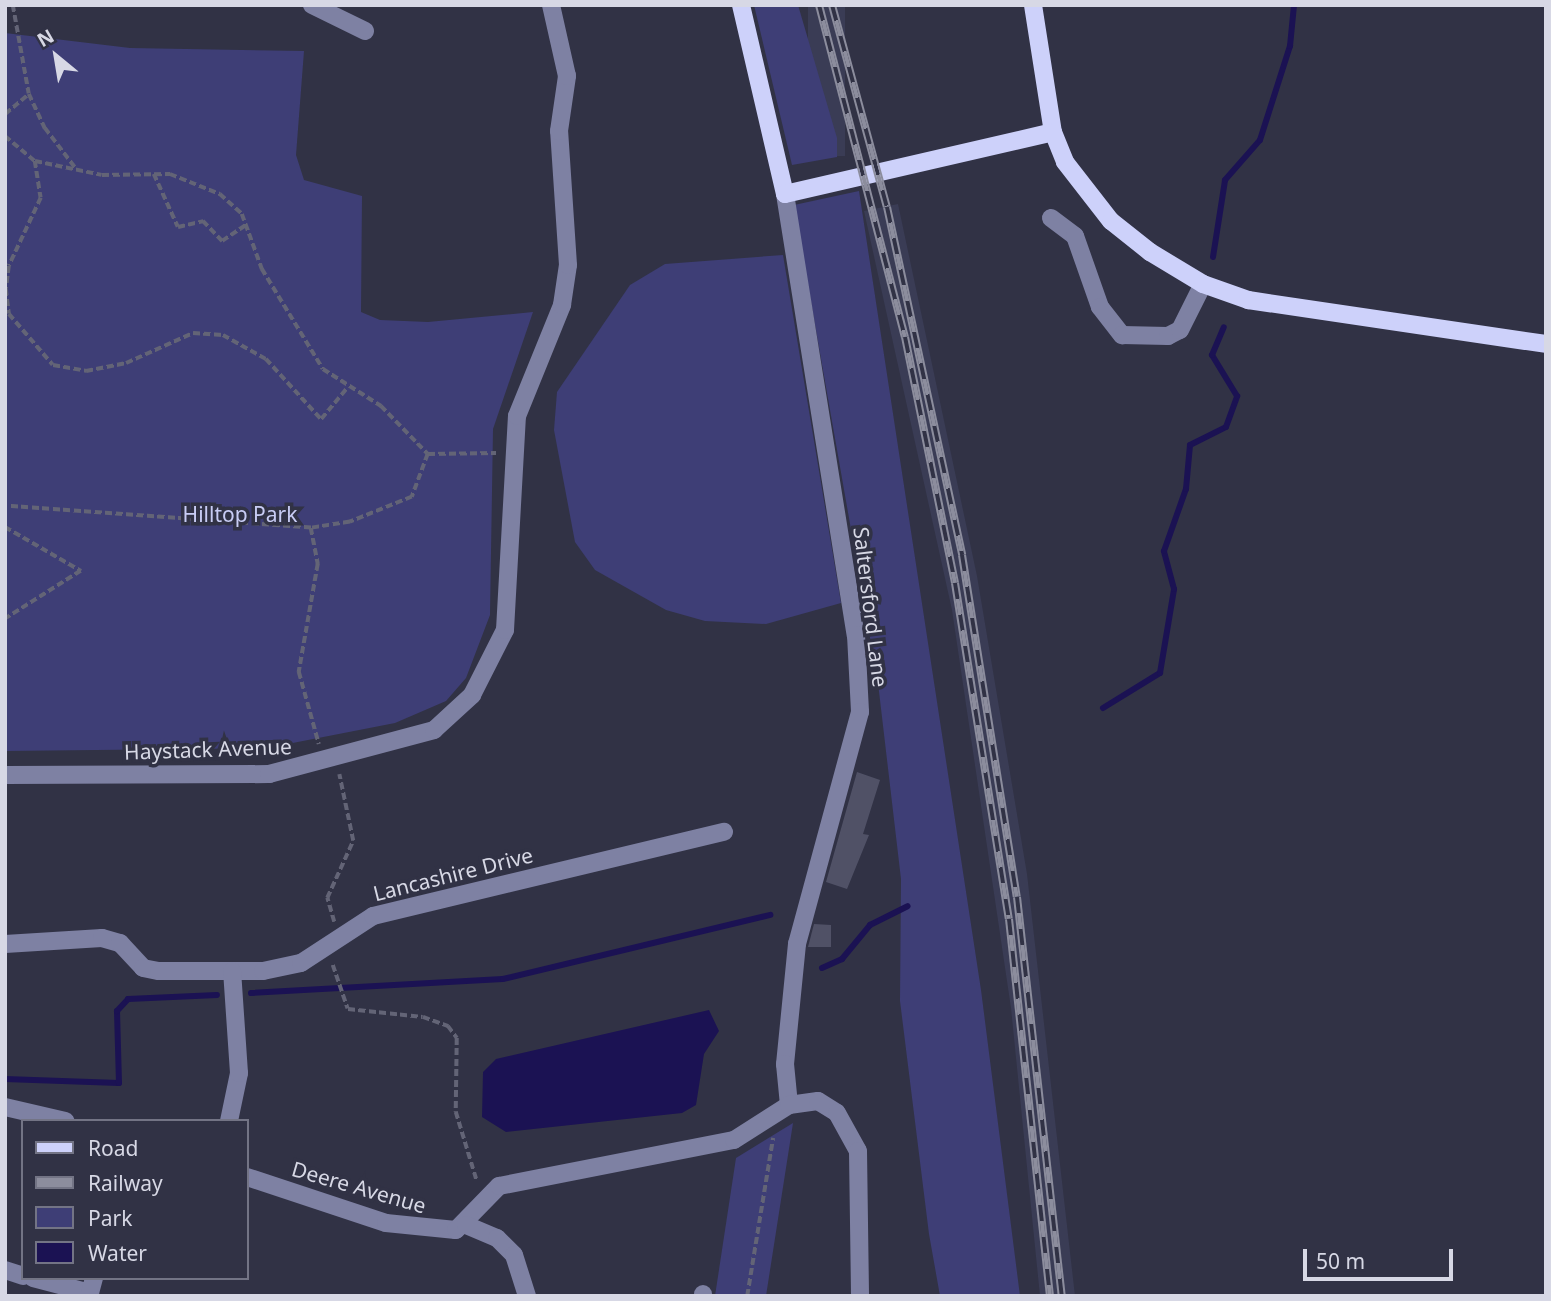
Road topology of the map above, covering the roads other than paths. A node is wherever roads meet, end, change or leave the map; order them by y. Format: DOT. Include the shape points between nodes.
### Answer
graph roads {
  1 [pos="312,5"];
  2 [pos="551,5"];
  3 [pos="741,5"];
  4 [pos="1033,5"];
  5 [pos="365,31"];
  6 [pos="1052,132"];
  7 [pos="785,194"];
  8 [pos="1051,218"];
  9 [pos="1203,284"];
  10 [pos="1546,344"];
  11 [pos="5,775"];
  12 [pos="724,832"];
  13 [pos="5,944"];
  14 [pos="232,971"];
  15 [pos="5,1107"];
  16 [pos="781,1110"];
  17 [pos="56,1119"];
  18 [pos="229,1119"];
  19 [pos="248,1177"];
  20 [pos="466,1225"];
  21 [pos="44,1280"];
  22 [pos="94,1289"];
  23 [pos="527,1296"];
  24 [pos="860,1296"];
  1 -- 5 [label="street"];
  2 -- 11 [label="street, Haystack Avenue" via="567,76 559,131 568,265 562,305 527,382 512,449 505,630 472,695 434,730 330,762 269,774"];
  3 -- 7 [label="main road, Saltersford Lane"];
  4 -- 6 [label="main road"];
  6 -- 7 [label="main road"];
  6 -- 9 [label="main road" via="1085,192 1111,221"];
  7 -- 16 [label="street, Saltersford Lane" via="856,635 860,712 797,944"];
  8 -- 9 [label="street" via="1075,236 1100,307 1122,335 1168,336 1180,330"];
  9 -- 10 [label="main road" via="1301,312"];
  12 -- 14 [label="street, Lancashire Drive" via="373,916 339,933 301,962"];
  13 -- 14 [label="street, Lancashire Drive" via="102,937 120,943 143,968"];
  14 -- 18 [label="street" via="239,1073"];
  15 -- 17 [label="street"];
  16 -- 20 [label="street" via="734,1140 522,1179 484,1196"];
  16 -- 24 [label="street" via="805,1100 827,1107 858,1151"];
  19 -- 20 [label="street, Deere Avenue" via="414,1229"];
  20 -- 23 [label="street" via="497,1238 514,1255"];
  21 -- 22 [label="street"];
}
